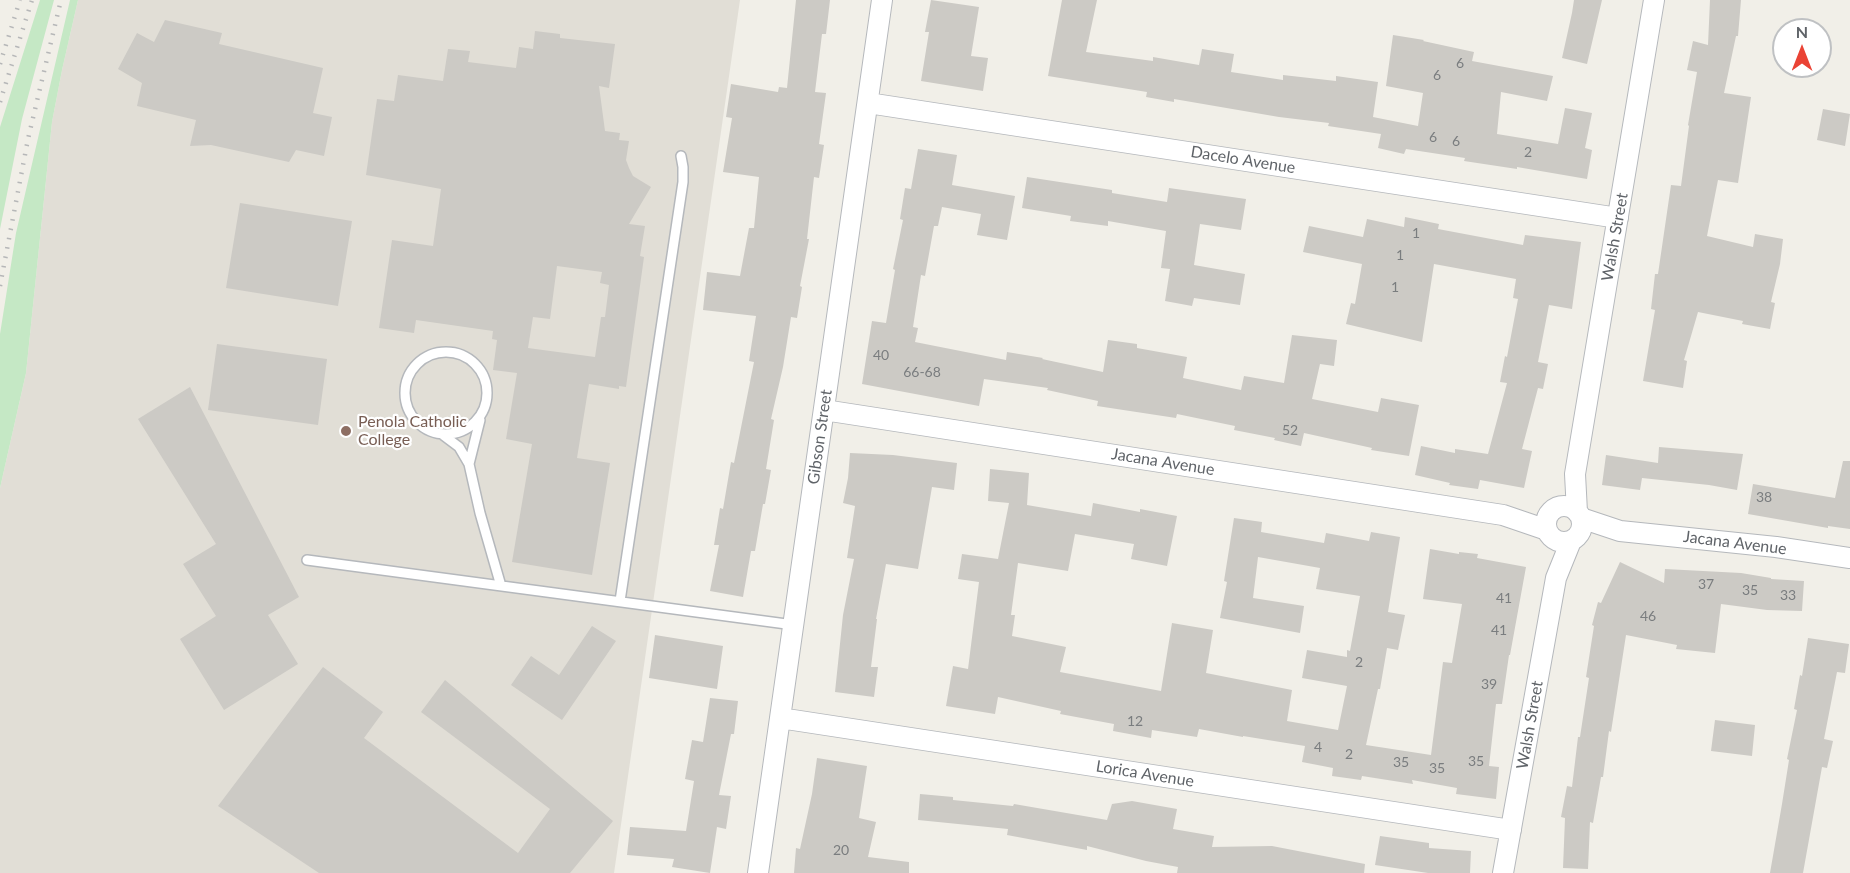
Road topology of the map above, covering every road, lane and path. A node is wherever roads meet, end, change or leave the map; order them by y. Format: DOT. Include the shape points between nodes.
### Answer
graph roads {
  1 [pos="882,0"];
  2 [pos="1654,0"];
  3 [pos="868,103"];
  4 [pos="681,156"];
  5 [pos="1618,218"];
  6 [pos="824,410"];
  7 [pos="481,417"];
  8 [pos="443,434"];
  9 [pos="469,464"];
  10 [pos="1561,519"];
  11 [pos="1620,531"];
  12 [pos="1574,539"];
  13 [pos="1850,558"];
  14 [pos="307,560"];
  15 [pos="1556,578"];
  16 [pos="501,586"];
  17 [pos="620,601"];
  18 [pos="794,625"];
  19 [pos="780,718"];
  20 [pos="1510,830"];
  21 [pos="758,873"];
  22 [pos="1503,873"];
  1 -- 3 [label="street, Gibson Street"];
  2 -- 5 [label="street, Walsh Street"];
  3 -- 5 [label="street, Dacelo Avenue"];
  3 -- 6 [label="street, Gibson Street"];
  4 -- 17 [label="lane" via="683,182"];
  5 -- 10 [label="street, Walsh Street" via="1575,474"];
  6 -- 10 [label="street, Jacana Avenue" via="1503,515"];
  6 -- 18 [label="street, Gibson Street"];
  7 -- 8 [label="lane" via="460,432"];
  7 -- 8 [label="lane" via="488,392 479,367 458,353 431,354 410,373 405,400 419,425"];
  7 -- 9 [label="lane"];
  8 -- 9 [label="lane" via="459,447"];
  9 -- 16 [label="lane"];
  10 -- 11 [label="street, Jacana Avenue"];
  10 -- 12 [label="street, Walsh Street" via="1582,528"];
  10 -- 15 [label="street, Walsh Street"];
  11 -- 12 [label="street, Jacana Avenue"];
  11 -- 13 [label="street, Jacana Avenue"];
  12 -- 15 [label="street, Walsh Street"];
  14 -- 16 [label="lane"];
  15 -- 20 [label="street, Walsh Street"];
  16 -- 17 [label="lane"];
  17 -- 18 [label="lane"];
  18 -- 19 [label="street, Gibson Street"];
  19 -- 20 [label="street, Lorica Avenue"];
  19 -- 21 [label="street, Gibson Street"];
  20 -- 22 [label="street, Walsh Street"];
}
